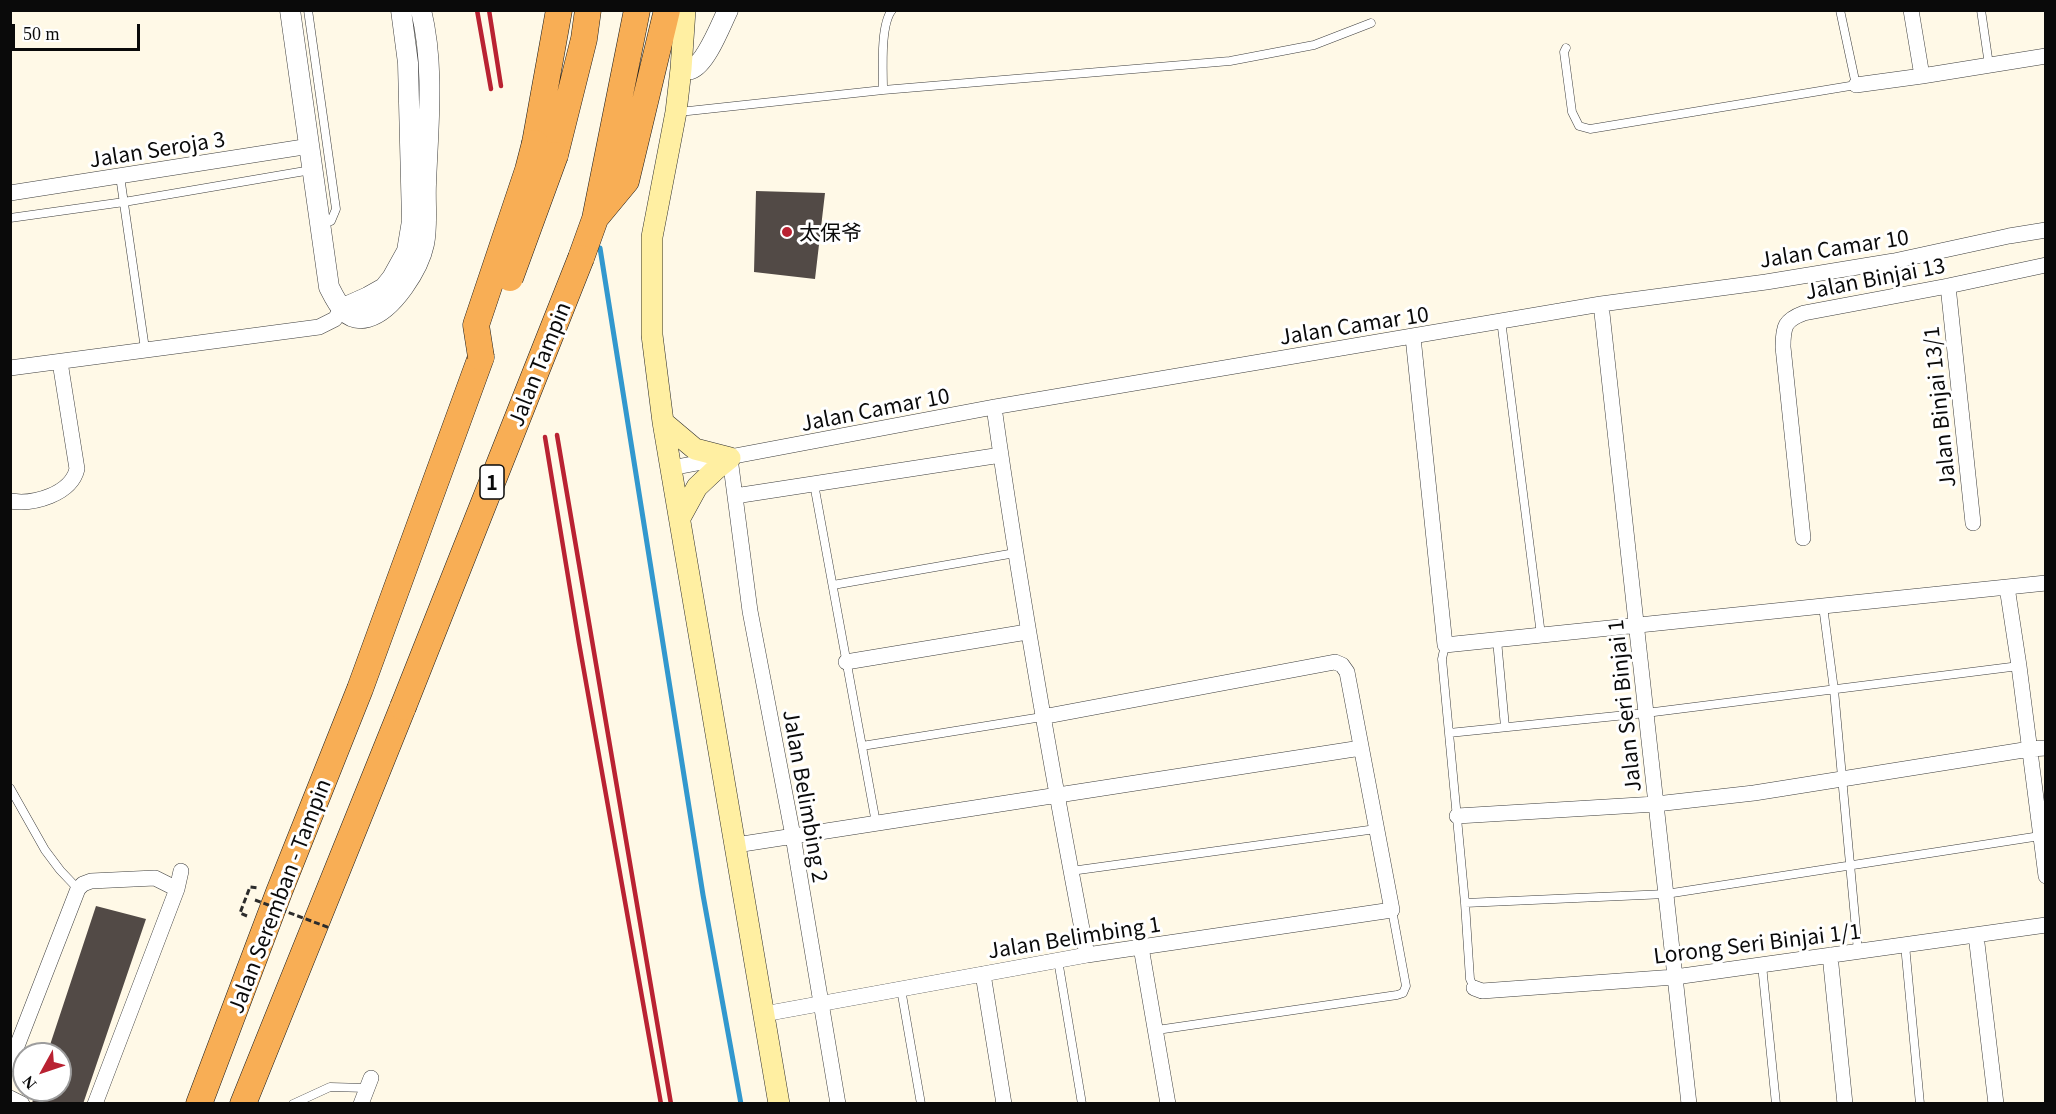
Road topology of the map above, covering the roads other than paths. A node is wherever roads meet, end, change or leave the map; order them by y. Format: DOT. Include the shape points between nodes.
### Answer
graph roads {
  1 [pos="290,10"];
  2 [pos="308,10"];
  3 [pos="401,10"];
  4 [pos="421,10"];
  5 [pos="559,10"];
  6 [pos="588,10"];
  7 [pos="667,10"];
  8 [pos="685,10"];
  9 [pos="728,10"];
  10 [pos="892,10"];
  11 [pos="1840,10"];
  12 [pos="1911,10"];
  13 [pos="1981,10"];
  14 [pos="636,18"];
  15 [pos="1371,23"];
  16 [pos="1566,48"];
  17 [pos="2046,56"];
  18 [pos="1989,65"];
  19 [pos="681,69"];
  20 [pos="1922,76"];
  21 [pos="1856,85"];
  22 [pos="883,90"];
  23 [pos="676,112"];
  24 [pos="310,147"];
  25 [pos="545,149"];
  26 [pos="313,169"];
  27 [pos="120,176"];
  28 [pos="10,193"];
  29 [pos="124,202"];
  30 [pos="10,218"];
  31 [pos="595,219"];
  32 [pos="320,224"];
  33 [pos="2046,230"];
  34 [pos="2046,265"];
  35 [pos="1948,286"];
  36 [pos="1601,304"];
  37 [pos="341,309"];
  38 [pos="1501,321"];
  39 [pos="1413,337"];
  40 [pos="145,349"];
  41 [pos="60,362"];
  42 [pos="10,368"];
  43 [pos="994,407"];
  44 [pos="663,422"];
  45 [pos="1001,455"];
  46 [pos="730,458"];
  47 [pos="671,468"];
  48 [pos="814,484"];
  49 [pos="735,496"];
  50 [pos="10,501"];
  51 [pos="680,518"];
  52 [pos="1973,523"];
  53 [pos="1803,537"];
  54 [pos="1015,552"];
  55 [pos="2046,583"];
  56 [pos="832,585"];
  57 [pos="2007,587"];
  58 [pos="1823,606"];
  59 [pos="1636,625"];
  60 [pos="1027,632"];
  61 [pos="1541,635"];
  62 [pos="1497,640"];
  63 [pos="1445,645"];
  64 [pos="846,662"];
  65 [pos="2019,666"];
  66 [pos="1834,690"];
  67 [pos="403,707"];
  68 [pos="1646,713"];
  69 [pos="1042,717"];
  70 [pos="1505,727"];
  71 [pos="1449,733"];
  72 [pos="862,746"];
  73 [pos="1361,748"];
  74 [pos="2038,748"];
  75 [pos="1843,780"];
  76 [pos="10,788"];
  77 [pos="1056,796"];
  78 [pos="1656,804"];
  79 [pos="1457,816"];
  80 [pos="876,823"];
  81 [pos="1377,829"];
  82 [pos="793,836"];
  83 [pos="2040,836"];
  84 [pos="736,845"];
  85 [pos="1851,866"];
  86 [pos="181,871"];
  87 [pos="1071,871"];
  88 [pos="2046,876"];
  89 [pos="78,889"];
  90 [pos="177,890"];
  91 [pos="1666,894"];
  92 [pos="1465,903"];
  93 [pos="1392,910"];
  94 [pos="2046,925"];
  95 [pos="1976,935"];
  96 [pos="1905,945"];
  97 [pos="1141,947"];
  98 [pos="1858,951"];
  99 [pos="1087,955"];
  100 [pos="1830,955"];
  101 [pos="1058,960"];
  102 [pos="1762,964"];
  103 [pos="983,974"];
  104 [pos="1675,976"];
  105 [pos="900,988"];
  106 [pos="1474,988"];
  107 [pos="820,1003"];
  108 [pos="764,1014"];
  109 [pos="1156,1030"];
  110 [pos="10,1064"];
  111 [pos="369,1083"];
  112 [pos="10,1098"];
  113 [pos="22,1104"];
  114 [pos="95,1104"];
  115 [pos="198,1104"];
  116 [pos="243,1104"];
  117 [pos="293,1104"];
  118 [pos="361,1104"];
  119 [pos="779,1104"];
  120 [pos="838,1104"];
  121 [pos="921,1104"];
  122 [pos="1004,1104"];
  123 [pos="1082,1104"];
  124 [pos="1168,1104"];
  125 [pos="1689,1104"];
  126 [pos="1776,1104"];
  127 [pos="1845,1104"];
  128 [pos="1920,1104"];
  129 [pos="1996,1104"];
  1 -- 24 [label="street"];
  2 -- 32 [label="lane" via="336,209 331,221"];
  3 -- 37 [label="street" via="408,63 412,221 407,251 384,288"];
  4 -- 37 [label="street" via="430,101 424,244 414,271 382,311 354,318"];
  5 -- 25 [label="highway"];
  6 -- 25 [label="highway" via="585,39"];
  7 -- 31 [label="highway" via="626,181"];
  8 -- 19 [label="main road"];
  9 -- 19 [label="street" via="707,53 694,67"];
  10 -- 22 [label="lane" via="884,42"];
  11 -- 21 [label="lane"];
  12 -- 20 [label="street"];
  13 -- 18 [label="lane"];
  14 -- 31 [label="highway, Jalan Tampin / 1"];
  15 -- 22 [label="lane" via="1314,45 1230,61"];
  16 -- 21 [label="lane" via="1572,112 1584,128"];
  17 -- 18 [label="street"];
  18 -- 20 [label="street"];
  19 -- 23 [label="main road"];
  20 -- 21 [label="street"];
  22 -- 23 [label="lane"];
  23 -- 44 [label="main road" via="652,237 652,335"];
  24 -- 26 [label="street"];
  24 -- 27 [label="street, Jalan Seroja 3"];
  25 -- 115 [label="highway, Jalan Seremban - Tampin, bridge" via="528,170 476,326 481,357 360,689"];
  26 -- 29 [label="lane"];
  26 -- 32 [label="street"];
  27 -- 28 [label="street, Jalan Seroja 3"];
  27 -- 29 [label="lane"];
  29 -- 30 [label="lane"];
  29 -- 40 [label="lane"];
  31 -- 67 [label="highway, Jalan Tampin / 1, bridge"];
  32 -- 37 [label="street" via="329,287"];
  33 -- 36 [label="street, Jalan Camar 10" via="1894,261"];
  34 -- 35 [label="street, Jalan Binjai 13"];
  35 -- 52 [label="street, Jalan Binjai 13/1"];
  35 -- 53 [label="street, Jalan Binjai 13" via="1804,312 1787,322 1783,347"];
  36 -- 38 [label="street, Jalan Camar 10"];
  36 -- 59 [label="street, Jalan Seri Binjai 1"];
  37 -- 40 [label="street" via="335,319 320,327"];
  38 -- 39 [label="street, Jalan Camar 10"];
  38 -- 61 [label="lane"];
  39 -- 43 [label="street, Jalan Camar 10"];
  39 -- 63 [label="street"];
  40 -- 41 [label="street"];
  41 -- 42 [label="street"];
  41 -- 50 [label="street" via="75,475 68,486 54,495"];
  43 -- 45 [label="street"];
  43 -- 46 [label="street, Jalan Camar 10"];
  44 -- 46 [label="main road" via="695,448"];
  44 -- 47 [label="main road"];
  45 -- 48 [label="street"];
  45 -- 54 [label="street"];
  46 -- 47 [label="street, Jalan Camar 10"];
  46 -- 49 [label="street, Jalan Belimbing 2"];
  46 -- 51 [label="main road" via="698,487"];
  47 -- 51 [label="main road"];
  48 -- 49 [label="street"];
  48 -- 56 [label="lane"];
  49 -- 82 [label="street, Jalan Belimbing 2" via="750,611"];
  51 -- 84 [label="main road"];
  54 -- 56 [label="lane"];
  54 -- 60 [label="street"];
  55 -- 57 [label="street"];
  56 -- 64 [label="lane"];
  57 -- 58 [label="street"];
  57 -- 65 [label="street"];
  58 -- 59 [label="street"];
  58 -- 66 [label="lane"];
  59 -- 61 [label="street"];
  59 -- 68 [label="street, Jalan Seri Binjai 1"];
  60 -- 64 [label="street"];
  60 -- 69 [label="street"];
  61 -- 62 [label="street"];
  62 -- 63 [label="street"];
  62 -- 70 [label="lane"];
  63 -- 71 [label="lane" via="1442,659"];
  64 -- 72 [label="lane"];
  65 -- 66 [label="lane"];
  65 -- 74 [label="street"];
  66 -- 68 [label="lane"];
  66 -- 75 [label="lane"];
  67 -- 116 [label="highway, Jalan Seremban - Tampin / 1"];
  68 -- 70 [label="lane"];
  68 -- 78 [label="street, Jalan Seri Binjai 1"];
  69 -- 72 [label="lane"];
  69 -- 73 [label="street" via="1335,662 1347,672"];
  69 -- 77 [label="street"];
  70 -- 71 [label="lane"];
  71 -- 79 [label="lane"];
  72 -- 80 [label="lane"];
  73 -- 77 [label="street"];
  73 -- 81 [label="street"];
  74 -- 75 [label="street"];
  74 -- 83 [label="street"];
  75 -- 78 [label="street"];
  75 -- 85 [label="lane"];
  76 -- 89 [label="lane" via="45,850"];
  77 -- 80 [label="street"];
  77 -- 87 [label="street"];
  78 -- 79 [label="street"];
  78 -- 91 [label="street, Jalan Seri Binjai 1"];
  79 -- 92 [label="lane"];
  80 -- 82 [label="street"];
  81 -- 87 [label="lane"];
  81 -- 93 [label="street"];
  82 -- 84 [label="street"];
  82 -- 107 [label="street, Jalan Belimbing 2"];
  83 -- 85 [label="lane"];
  83 -- 88 [label="street"];
  84 -- 108 [label="main road"];
  85 -- 91 [label="lane"];
  85 -- 98 [label="lane"];
  86 -- 90 [label="street"];
  87 -- 99 [label="street"];
  89 -- 90 [label="street" via="90,881 155,878"];
  89 -- 110 [label="street"];
  90 -- 114 [label="street"];
  91 -- 92 [label="lane"];
  91 -- 104 [label="street, Jalan Seri Binjai 1"];
  92 -- 106 [label="lane" via="1470,979"];
  93 -- 97 [label="street, Jalan Belimbing 1"];
  93 -- 109 [label="lane" via="1406,986 1402,993"];
  94 -- 95 [label="street, Lorong Seri Binjai 1/1"];
  95 -- 96 [label="street, Lorong Seri Binjai 1/1"];
  95 -- 129 [label="street"];
  96 -- 98 [label="street, Lorong Seri Binjai 1/1"];
  96 -- 128 [label="lane"];
  97 -- 99 [label="street, Jalan Belimbing 1"];
  97 -- 109 [label="street"];
  98 -- 100 [label="street, Lorong Seri Binjai 1/1"];
  99 -- 101 [label="street, Jalan Belimbing 1"];
  100 -- 102 [label="street, Lorong Seri Binjai 1/1"];
  100 -- 127 [label="street"];
  101 -- 103 [label="street, Jalan Belimbing 1"];
  101 -- 123 [label="lane"];
  102 -- 104 [label="street, Lorong Seri Binjai 1/1"];
  102 -- 126 [label="lane"];
  103 -- 105 [label="street, Jalan Belimbing 1"];
  103 -- 122 [label="street"];
  104 -- 106 [label="street, Lorong Seri Binjai 1/1" via="1482,991"];
  104 -- 125 [label="street, Jalan Seri Binjai 1"];
  105 -- 107 [label="street, Jalan Belimbing 1"];
  105 -- 121 [label="lane"];
  107 -- 108 [label="street, Jalan Belimbing 1"];
  107 -- 120 [label="street, Jalan Belimbing 2"];
  108 -- 119 [label="main road"];
  109 -- 124 [label="street"];
  111 -- 117 [label="lane" via="330,1087"];
  111 -- 118 [label="street"];
  112 -- 113 [label="street"];
}
